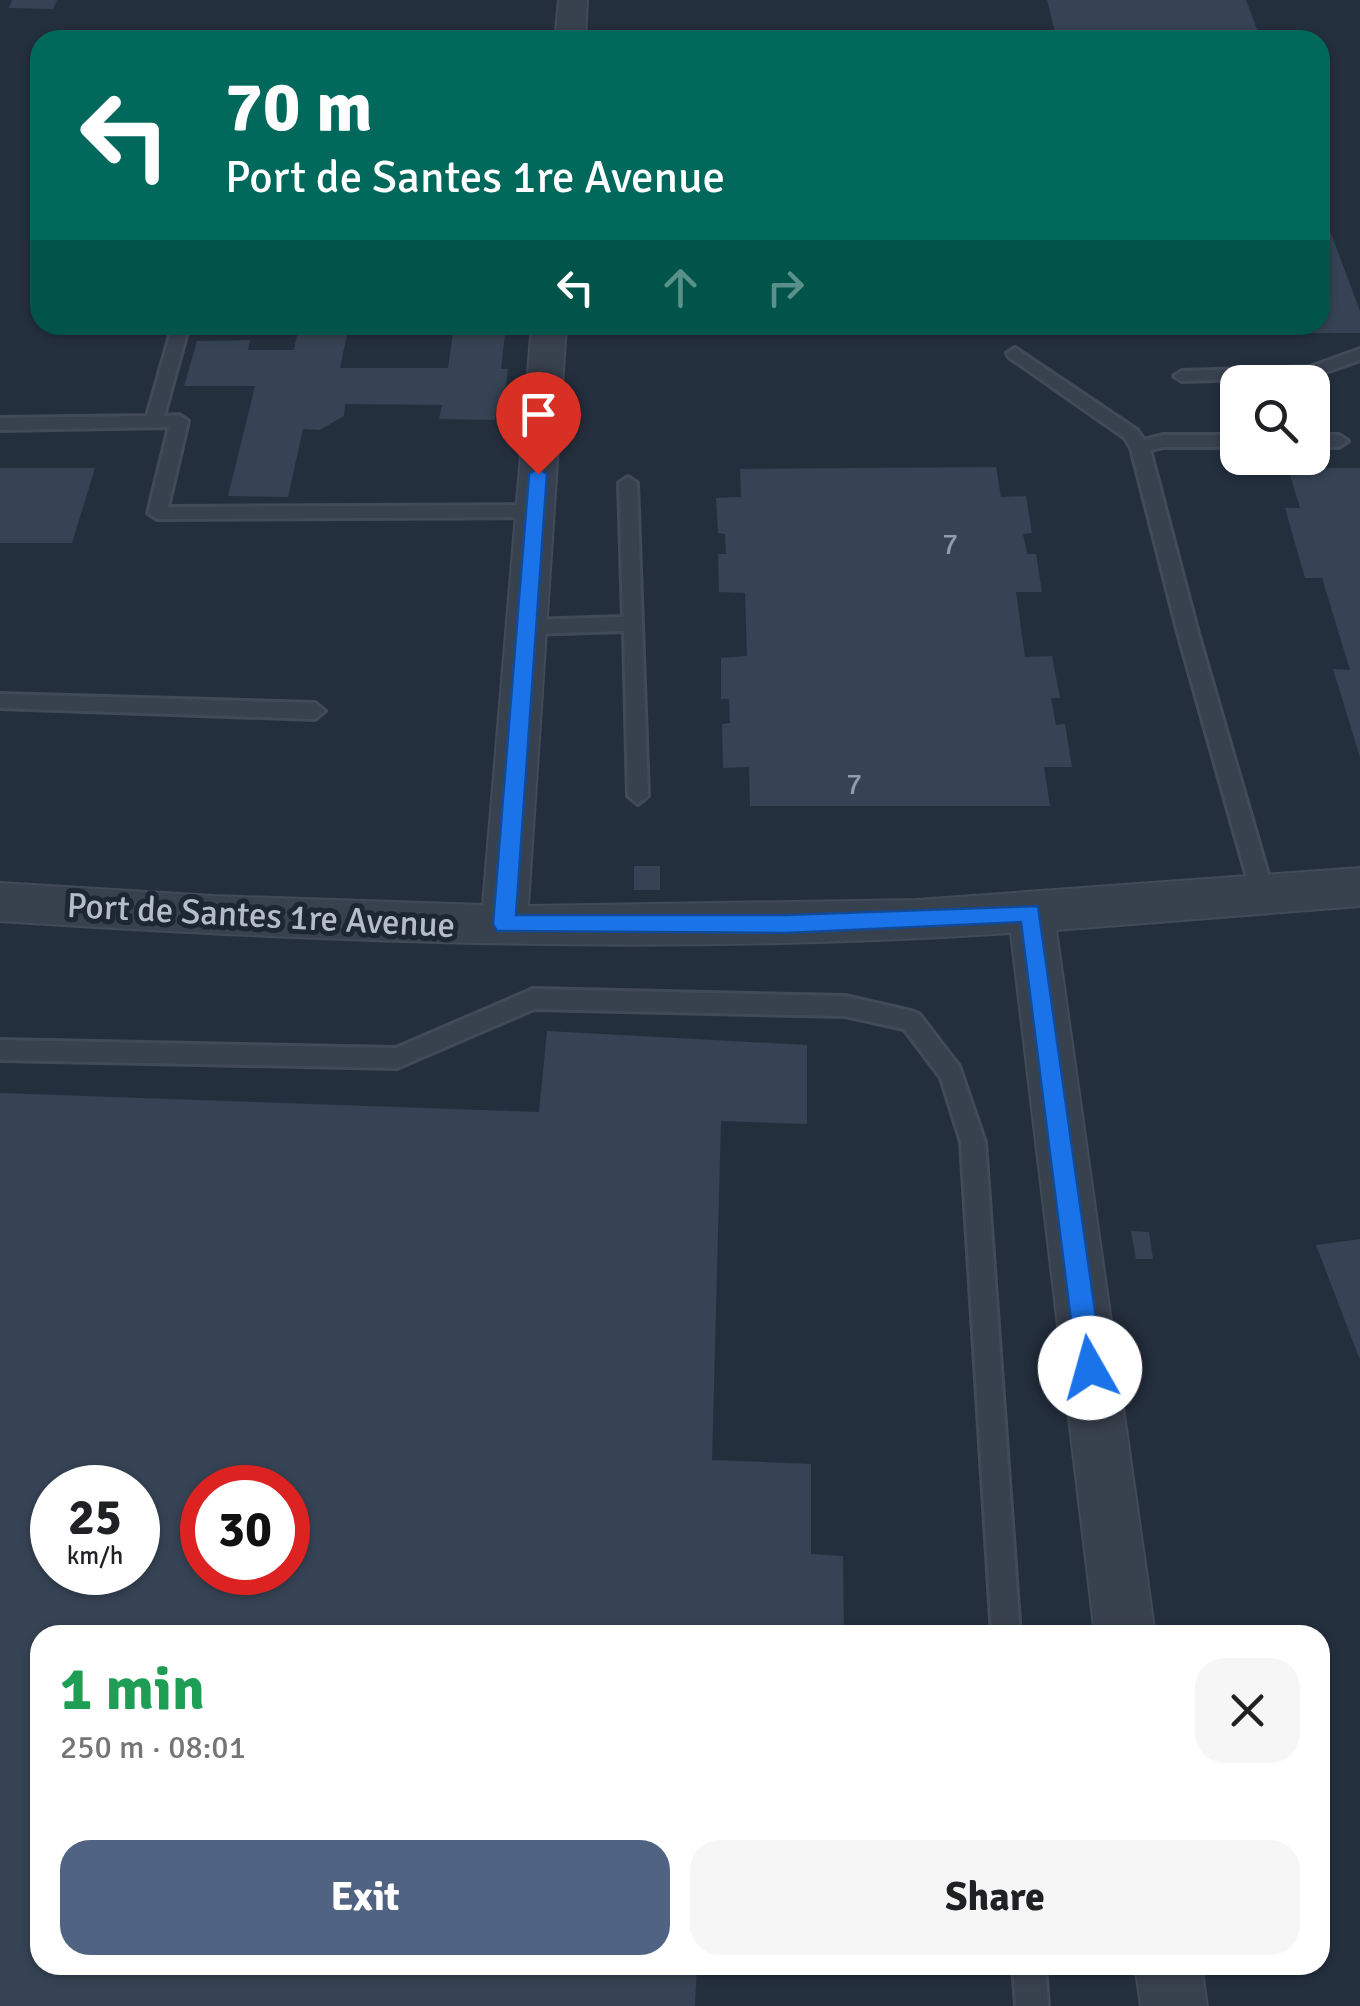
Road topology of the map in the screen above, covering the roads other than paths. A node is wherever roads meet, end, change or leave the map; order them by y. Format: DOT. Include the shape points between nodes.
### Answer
graph roads {
  1 [pos="573,0"];
  2 [pos="571,30"];
  3 [pos="178,335"];
  4 [pos="548,335"];
  5 [pos="1015,352"];
  6 [pos="1360,354"];
  7 [pos="1182,376"];
  8 [pos="154,422"];
  9 [pos="0,424"];
  10 [pos="1220,441"];
  11 [pos="1330,441"];
  12 [pos="1338,441"];
  13 [pos="1140,447"];
  14 [pos="628,483"];
  15 [pos="535,511"];
  16 [pos="633,624"];
  17 [pos="527,627"];
  18 [pos="0,701"];
  19 [pos="315,711"];
  20 [pos="638,796"];
  21 [pos="1360,887"];
  22 [pos="1263,895"];
  23 [pos="0,902"];
  24 [pos="1030,912"];
  25 [pos="504,924"];
  26 [pos="0,1050"];
  27 [pos="1005,1625"];
  28 [pos="1124,1625"];
  29 [pos="1030,1975"];
  30 [pos="1169,1975"];
  31 [pos="1032,2006"];
  32 [pos="1174,2006"];
  1 -- 2 [label="street"];
  3 -- 8 [label="lane"];
  4 -- 15 [label="street"];
  5 -- 13 [label="lane"];
  6 -- 7 [label="lane" via="1312,372"];
  8 -- 9 [label="lane"];
  8 -- 15 [label="lane" via="179,422 157,513"];
  10 -- 13 [label="lane"];
  11 -- 12 [label="lane"];
  13 -- 22 [label="lane"];
  14 -- 16 [label="lane"];
  15 -- 17 [label="street"];
  16 -- 17 [label="lane"];
  16 -- 20 [label="lane"];
  17 -- 25 [label="street"];
  18 -- 19 [label="lane"];
  21 -- 22 [label="street, Port de Santes 1re Avenue"];
  22 -- 24 [label="street, Port de Santes 1re Avenue"];
  23 -- 25 [label="street, Port de Santes 1re Avenue"];
  24 -- 25 [label="street, Port de Santes 1re Avenue" via="768,924"];
  24 -- 28 [label="street"];
  26 -- 27 [label="lane" via="397,1058 534,999 846,1006 911,1021 951,1072 972,1142"];
  29 -- 31 [label="lane"];
  30 -- 32 [label="street"];
}
